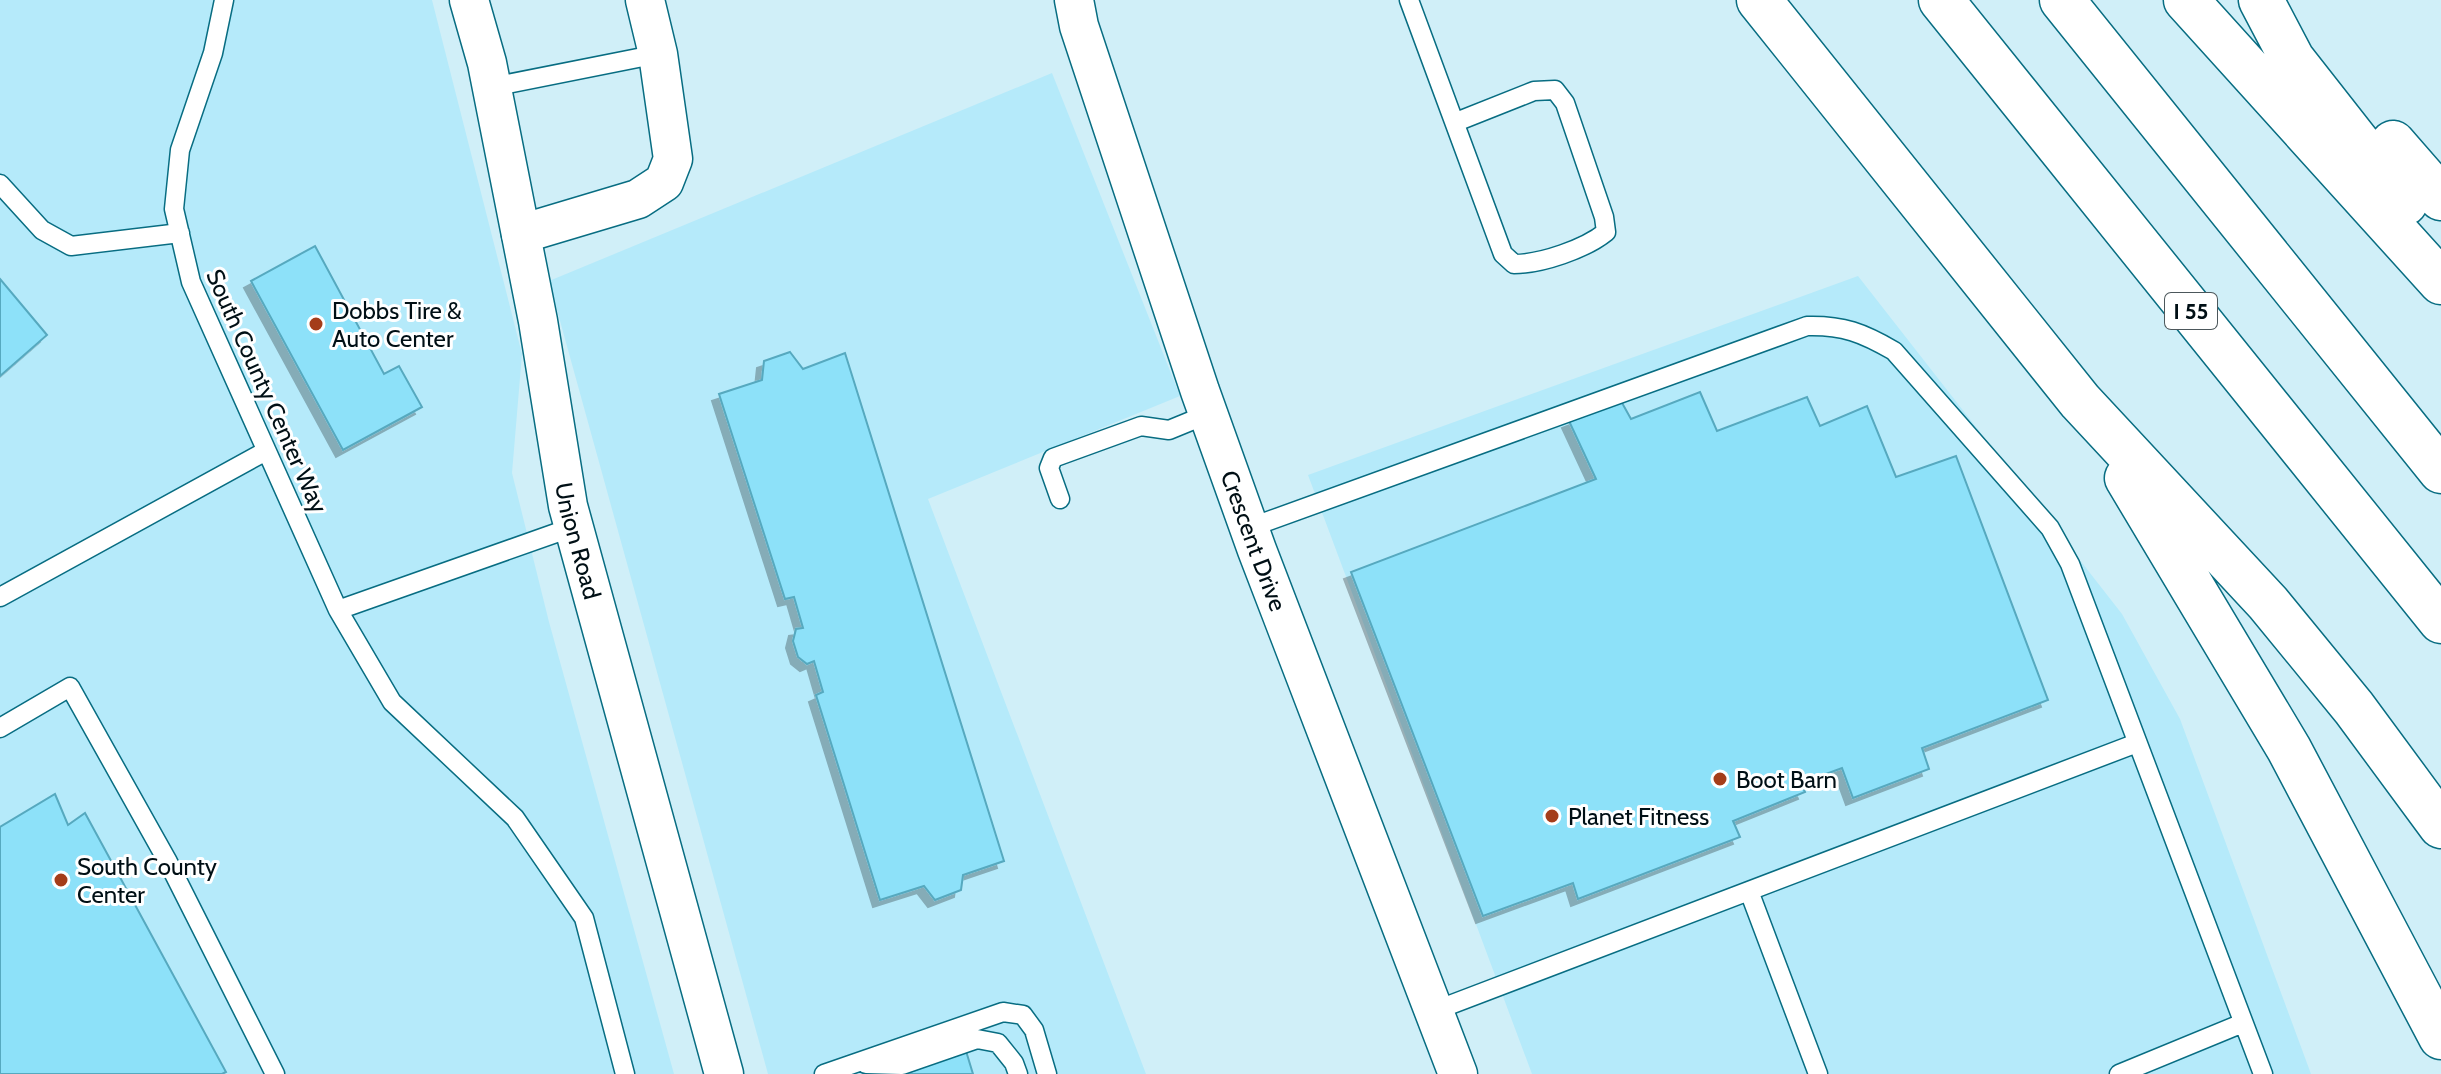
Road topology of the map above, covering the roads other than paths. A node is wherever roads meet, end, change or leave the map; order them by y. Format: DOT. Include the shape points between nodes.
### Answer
graph roads {
  1 [pos="224,0"];
  2 [pos="469,0"];
  3 [pos="645,0"];
  4 [pos="1074,0"];
  5 [pos="1409,0"];
  6 [pos="1759,0"];
  7 [pos="1941,0"];
  8 [pos="2062,0"];
  9 [pos="2186,0"];
  10 [pos="2261,0"];
  11 [pos="2268,0"];
  12 [pos="658,54"];
  13 [pos="492,87"];
  14 [pos="1456,122"];
  15 [pos="0,184"];
  16 [pos="2441,198"];
  17 [pos="180,233"];
  18 [pos="521,234"];
  19 [pos="2441,249"];
  20 [pos="2441,282"];
  21 [pos="2080,401"];
  22 [pos="1208,414"];
  23 [pos="266,451"];
  24 [pos="2441,471"];
  25 [pos="1060,499"];
  26 [pos="573,527"];
  27 [pos="1249,528"];
  28 [pos="0,597"];
  29 [pos="338,610"];
  30 [pos="2441,621"];
  31 [pos="0,728"];
  32 [pos="2137,743"];
  33 [pos="2441,826"];
  34 [pos="1749,891"];
  35 [pos="1434,1011"];
  36 [pos="2243,1023"];
  37 [pos="2441,1037"];
  38 [pos="853,1064"];
  39 [pos="275,1074"];
  40 [pos="625,1074"];
  41 [pos="724,1074"];
  42 [pos="824,1074"];
  43 [pos="1018,1074"];
  44 [pos="1047,1074"];
  45 [pos="1458,1074"];
  46 [pos="1818,1074"];
  47 [pos="2119,1074"];
  48 [pos="2263,1074"];
  1 -- 17 [label="lane, South County Center Way" via="213,53 180,150 174,209"];
  2 -- 13 [label="street, Union Road"];
  3 -- 12 [label="street"];
  4 -- 22 [label="street, Crescent Drive"];
  5 -- 14 [label="lane"];
  6 -- 21 [label="highway"];
  7 -- 30 [label="highway, I 55"];
  8 -- 24 [label="highway"];
  9 -- 20 [label="highway"];
  10 -- 19 [label="highway" via="2292,59"];
  11 -- 16 [label="highway"];
  12 -- 13 [label="lane"];
  12 -- 18 [label="street" via="673,159 664,182 638,199"];
  13 -- 18 [label="street, Union Road"];
  14 -- 14 [label="lane" via="1503,254 1514,264 1531,264 1606,232 1565,103 1555,90 1534,91"];
  15 -- 17 [label="lane" via="42,230 71,246"];
  17 -- 23 [label="lane, South County Center Way" via="191,282"];
  18 -- 26 [label="street, Union Road"];
  21 -- 33 [label="highway" via="2268,603"];
  21 -- 37 [label="highway" via="2289,749"];
  22 -- 25 [label="lane" via="1169,430 1141,426 1053,458 1049,468"];
  22 -- 27 [label="street, Crescent Drive"];
  23 -- 28 [label="lane"];
  23 -- 29 [label="lane, South County Center Way"];
  26 -- 29 [label="lane"];
  26 -- 41 [label="street, Union Road"];
  27 -- 32 [label="lane" via="1807,326 1833,325 1865,334 1894,351 2050,528 2070,564"];
  27 -- 35 [label="street, Crescent Drive"];
  29 -- 40 [label="lane, South County Center Way" via="392,702 515,818 584,918"];
  31 -- 39 [label="lane" via="70,687 168,862"];
  32 -- 34 [label="lane"];
  32 -- 36 [label="lane"];
  34 -- 35 [label="lane"];
  34 -- 46 [label="lane"];
  35 -- 45 [label="street, Crescent Drive"];
  36 -- 47 [label="lane"];
  36 -- 48 [label="lane"];
  38 -- 42 [label="lane"];
  38 -- 43 [label="lane" via="902,1065 977,1039 998,1043"];
  38 -- 44 [label="lane" via="1003,1012 1023,1015 1034,1030"];
}
